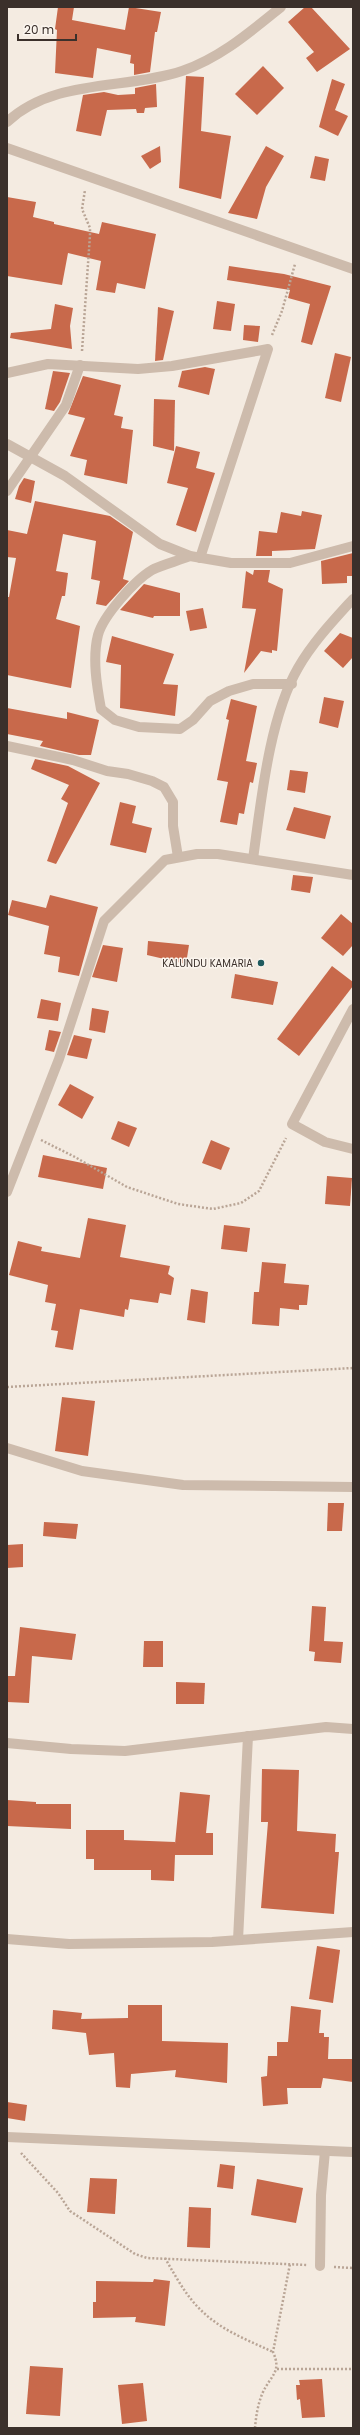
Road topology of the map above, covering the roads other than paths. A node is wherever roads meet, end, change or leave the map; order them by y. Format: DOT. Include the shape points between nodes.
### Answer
graph roads {
  1 [pos="281,7"];
  2 [pos="7,122"];
  3 [pos="7,148"];
  4 [pos="353,269"];
  5 [pos="80,365"];
  6 [pos="7,373"];
  7 [pos="7,444"];
  8 [pos="30,457"];
  9 [pos="7,491"];
  10 [pos="353,546"];
  11 [pos="195,557"];
  12 [pos="353,599"];
  13 [pos="292,684"];
  14 [pos="7,746"];
  15 [pos="178,856"];
  16 [pos="253,859"];
  17 [pos="352,877"];
  18 [pos="353,1009"];
  19 [pos="353,1149"];
  20 [pos="7,1192"];
  21 [pos="7,1448"];
  22 [pos="353,1487"];
  23 [pos="353,1729"];
  24 [pos="248,1736"];
  25 [pos="7,1743"];
  26 [pos="353,1932"];
  27 [pos="7,1939"];
  28 [pos="238,1940"];
  29 [pos="7,2137"];
  30 [pos="325,2151"];
  31 [pos="353,2152"];
  32 [pos="320,2266"];
  1 -- 2 [label="street" via="219,54 183,70 154,79 59,94 33,103"];
  3 -- 4 [label="street"];
  5 -- 6 [label="street" via="48,364"];
  5 -- 8 [label="street" via="66,404"];
  5 -- 11 [label="street" via="138,369 172,366 268,349"];
  7 -- 8 [label="street"];
  8 -- 9 [label="street"];
  8 -- 11 [label="street" via="66,476 160,544"];
  10 -- 11 [label="street" via="290,563 231,563"];
  11 -- 13 [label="street" via="152,571 130,588 109,615 98,635 96,663 101,709 115,720 139,727 180,729 193,720 210,701 229,691 253,684"];
  12 -- 13 [label="street" via="324,630 298,669"];
  13 -- 16 [label="street" via="279,716 264,786"];
  14 -- 15 [label="street" via="152,780 164,787 173,802 173,826"];
  15 -- 16 [label="street" via="218,854"];
  15 -- 20 [label="street" via="165,860 104,921 58,1059"];
  16 -- 17 [label="street"];
  18 -- 19 [label="street" via="292,1124 325,1142"];
  21 -- 22 [label="street" via="82,1471 176,1484"];
  23 -- 24 [label="street" via="326,1728"];
  24 -- 25 [label="street" via="125,1751"];
  24 -- 28 [label="street"];
  26 -- 28 [label="street"];
  27 -- 28 [label="street" via="69,1944"];
  29 -- 30 [label="street"];
  30 -- 31 [label="street"];
  30 -- 32 [label="street" via="321,2195"];
}
